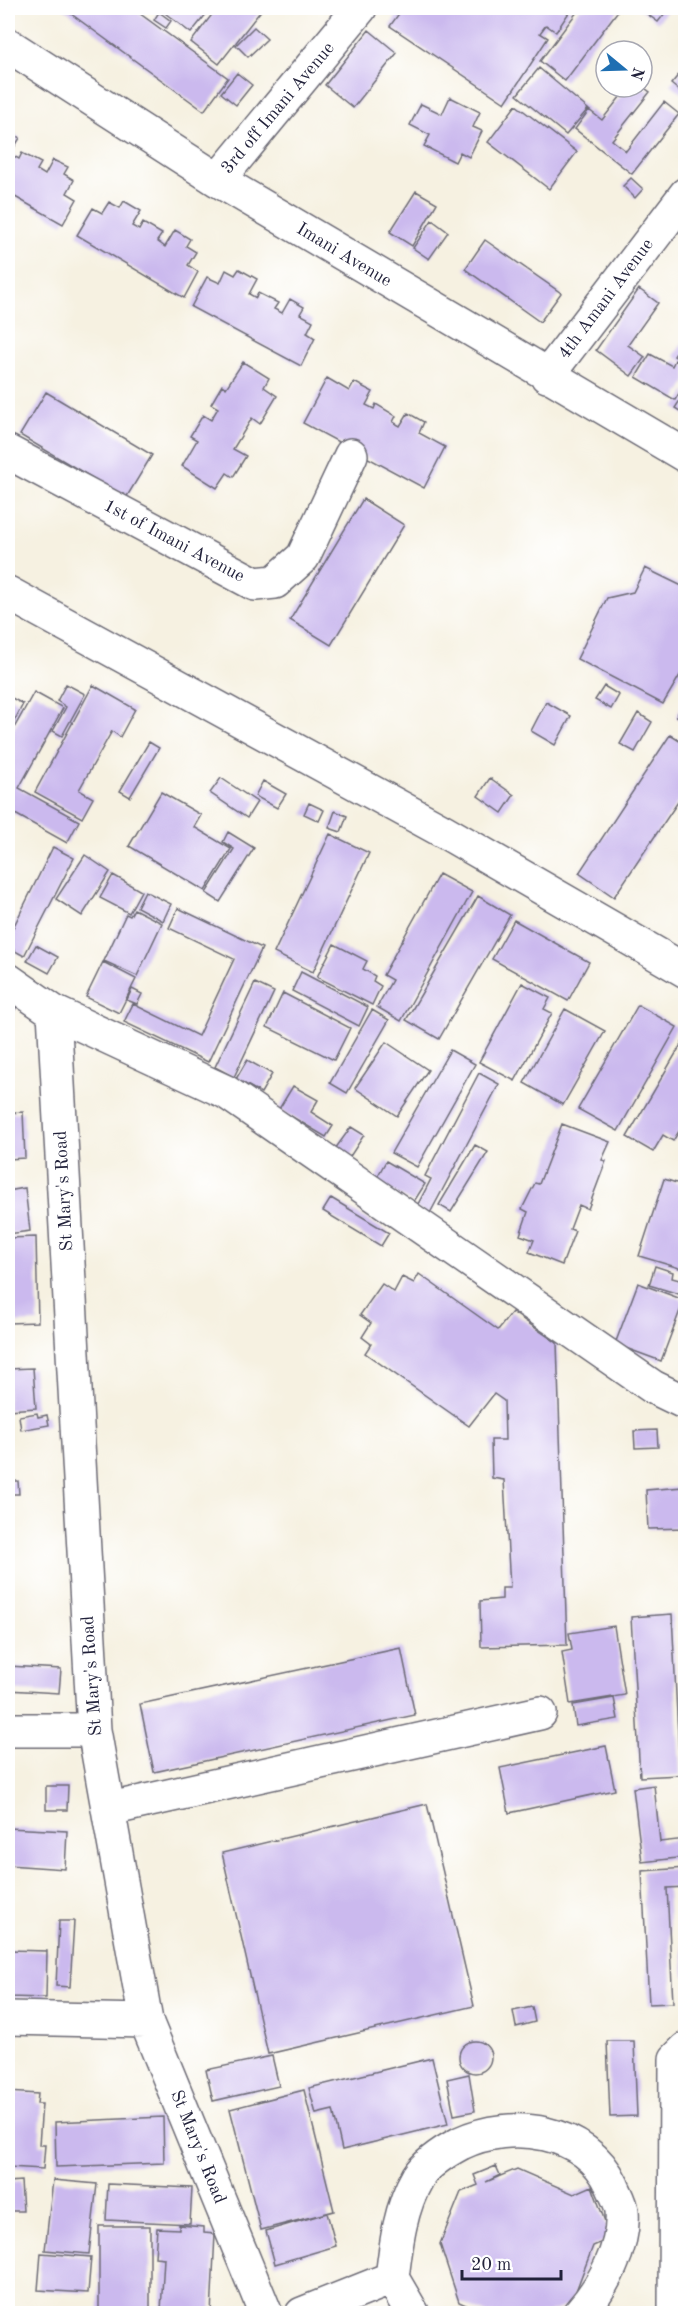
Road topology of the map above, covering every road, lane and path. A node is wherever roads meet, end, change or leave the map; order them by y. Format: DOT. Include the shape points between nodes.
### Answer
graph roads {
  1 [pos="360,8"];
  2 [pos="8,45"];
  3 [pos="218,180"];
  4 [pos="686,194"];
  5 [pos="547,376"];
  6 [pos="8,452"];
  7 [pos="351,455"];
  8 [pos="686,456"];
  9 [pos="8,592"];
  10 [pos="686,971"];
  11 [pos="8,981"];
  12 [pos="54,1012"];
  13 [pos="686,1403"];
  14 [pos="540,1713"];
  15 [pos="8,1730"];
  16 [pos="94,1730"];
  17 [pos="110,1809"];
  18 [pos="8,2018"];
  19 [pos="146,2021"];
  20 [pos="686,2049"];
  21 [pos="392,2278"];
  22 [pos="266,2313"];
  23 [pos="302,2313"];
  24 [pos="413,2313"];
  25 [pos="579,2313"];
  26 [pos="675,2313"];
  1 -- 3 [label="street, 3rd off Imani Avenue"];
  2 -- 3 [label="street, Imani Avenue"];
  3 -- 5 [label="street, Imani Avenue"];
  4 -- 5 [label="street, 4th Amani Avenue"];
  5 -- 8 [label="street, Imani Avenue"];
  6 -- 7 [label="street, 1st of Imani Avenue" via="255,584 275,582 303,557"];
  9 -- 10 [label="street" via="445,832"];
  11 -- 12 [label="street"];
  12 -- 13 [label="street" via="226,1092 644,1381"];
  12 -- 16 [label="street, St Mary's Road"];
  14 -- 17 [label="street"];
  15 -- 16 [label="street"];
  16 -- 17 [label="street, St Mary's Road"];
  17 -- 19 [label="street, St Mary's Road"];
  18 -- 19 [label="street"];
  19 -- 22 [label="street, St Mary's Road"];
  20 -- 26 [label="street" via="676,2059"];
  21 -- 23 [label="street"];
  21 -- 24 [label="street"];
  21 -- 25 [label="street" via="396,2240 419,2175 446,2151 473,2137 522,2129 540,2132 556,2136 593,2160 608,2178 622,2208 622,2235 613,2258 600,2288"];
}
